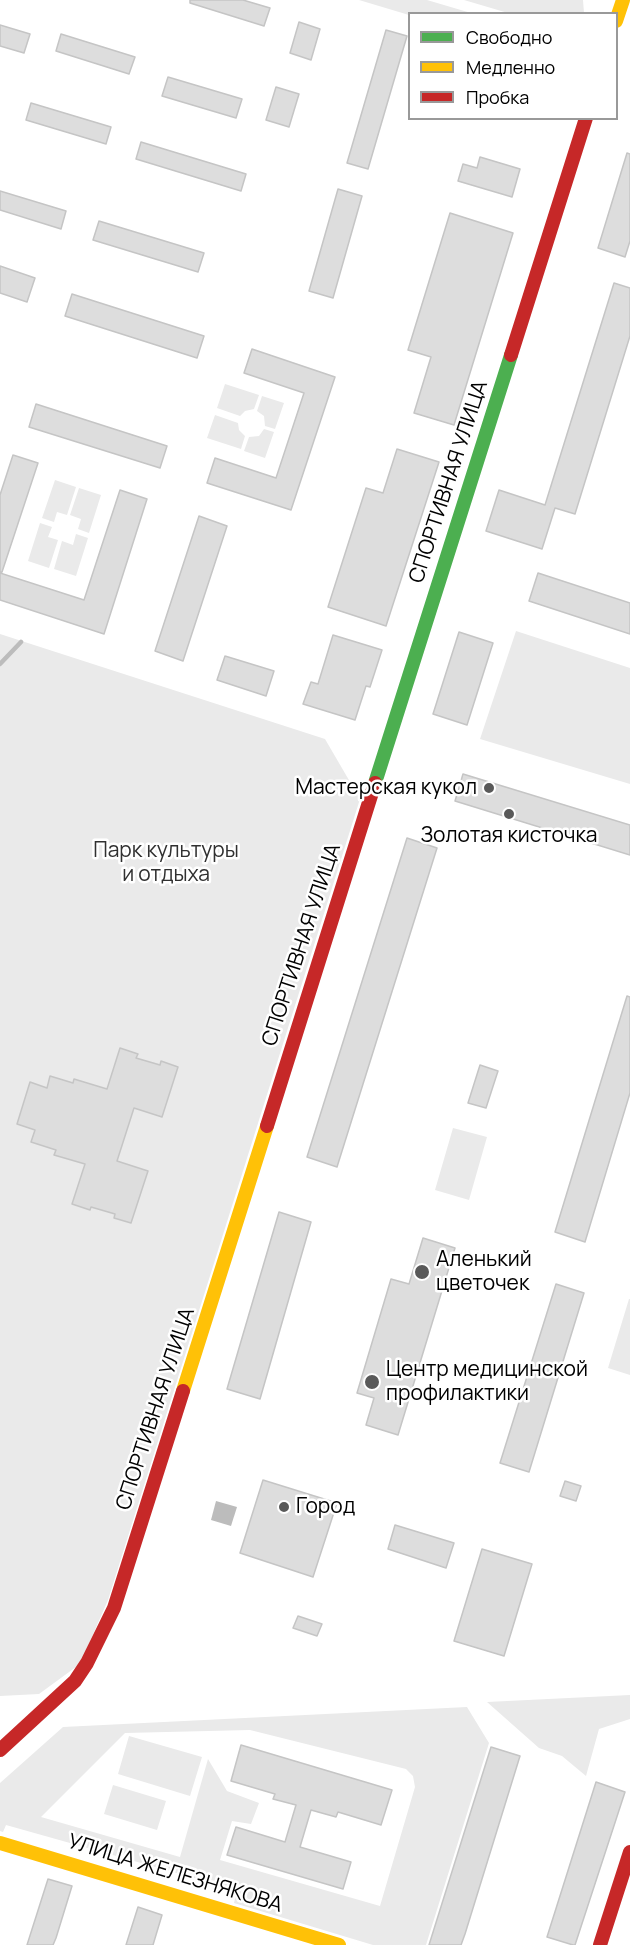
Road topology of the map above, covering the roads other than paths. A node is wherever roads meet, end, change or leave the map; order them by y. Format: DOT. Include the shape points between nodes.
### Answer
graph roads {
  1 [pos="623,0"];
  2 [pos="618,15"];
  3 [pos="585,120"];
  4 [pos="0,1750"];
  5 [pos="0,1843"];
  6 [pos="630,1852"];
  7 [pos="339,1945"];
  8 [pos="600,1945"];
  1 -- 2 [label="street"];
  3 -- 4 [label="street, СПОРТИВНАЯ УЛИЦА" via="114,1608 75,1681"];
  5 -- 7 [label="street, УЛИЦА ЖЕЛЕЗНЯКОВА"];
  6 -- 8 [label="street"];
}
